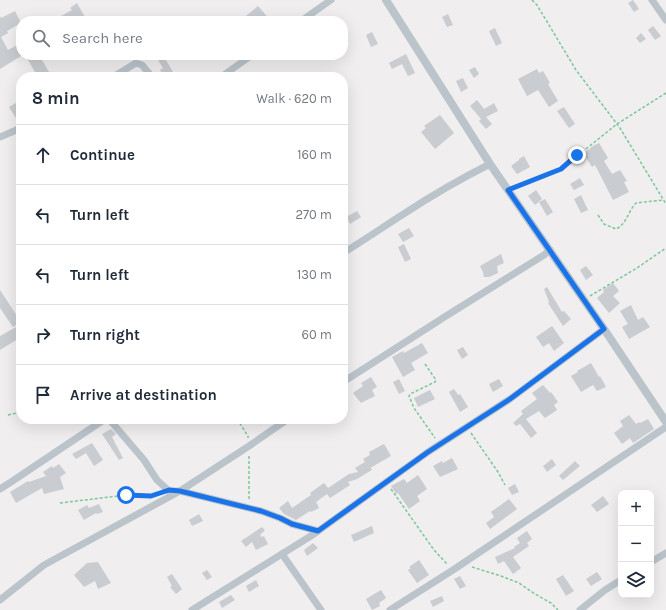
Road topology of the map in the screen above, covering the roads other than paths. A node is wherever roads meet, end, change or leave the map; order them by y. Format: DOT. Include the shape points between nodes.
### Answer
graph roads {
  1 [pos="331,0"];
  2 [pos="386,0"];
  3 [pos="652,0"];
  4 [pos="308,16"];
  5 [pos="666,20"];
  6 [pos="245,60"];
  7 [pos="121,72"];
  8 [pos="148,72"];
  9 [pos="228,72"];
  10 [pos="16,130"];
  11 [pos="0,137"];
  12 [pos="490,164"];
  13 [pos="348,250"];
  14 [pos="550,250"];
  15 [pos="604,329"];
  16 [pos="348,379"];
  17 [pos="666,422"];
  18 [pos="98,424"];
  19 [pos="113,424"];
  20 [pos="281,424"];
  21 [pos="666,427"];
  22 [pos="0,488"];
  23 [pos="180,491"];
  24 [pos="318,531"];
  25 [pos="666,553"];
  26 [pos="282,554"];
  27 [pos="654,560"];
  28 [pos="618,582"];
  29 [pos="0,600"];
  30 [pos="192,610"];
  31 [pos="321,610"];
  32 [pos="390,610"];
  33 [pos="580,610"];
  1 -- 4 [label="street"];
  2 -- 12 [label="street"];
  3 -- 5 [label="street"];
  6 -- 9 [label="street"];
  7 -- 8 [label="street" via="136,63 142,65"];
  10 -- 11 [label="street"];
  12 -- 13 [label="street" via="450,185"];
  12 -- 14 [label="street"];
  14 -- 15 [label="street"];
  14 -- 16 [label="street"];
  15 -- 17 [label="street"];
  15 -- 24 [label="street" via="510,399 439,445"];
  18 -- 22 [label="street"];
  19 -- 23 [label="street" via="144,460 157,480 169,490"];
  20 -- 23 [label="street"];
  21 -- 32 [label="street"];
  23 -- 24 [label="street" via="261,511 292,524"];
  23 -- 29 [label="street" via="44,565"];
  24 -- 26 [label="street"];
  25 -- 27 [label="street"];
  26 -- 30 [label="street"];
  26 -- 31 [label="street"];
  28 -- 33 [label="street"];
}
